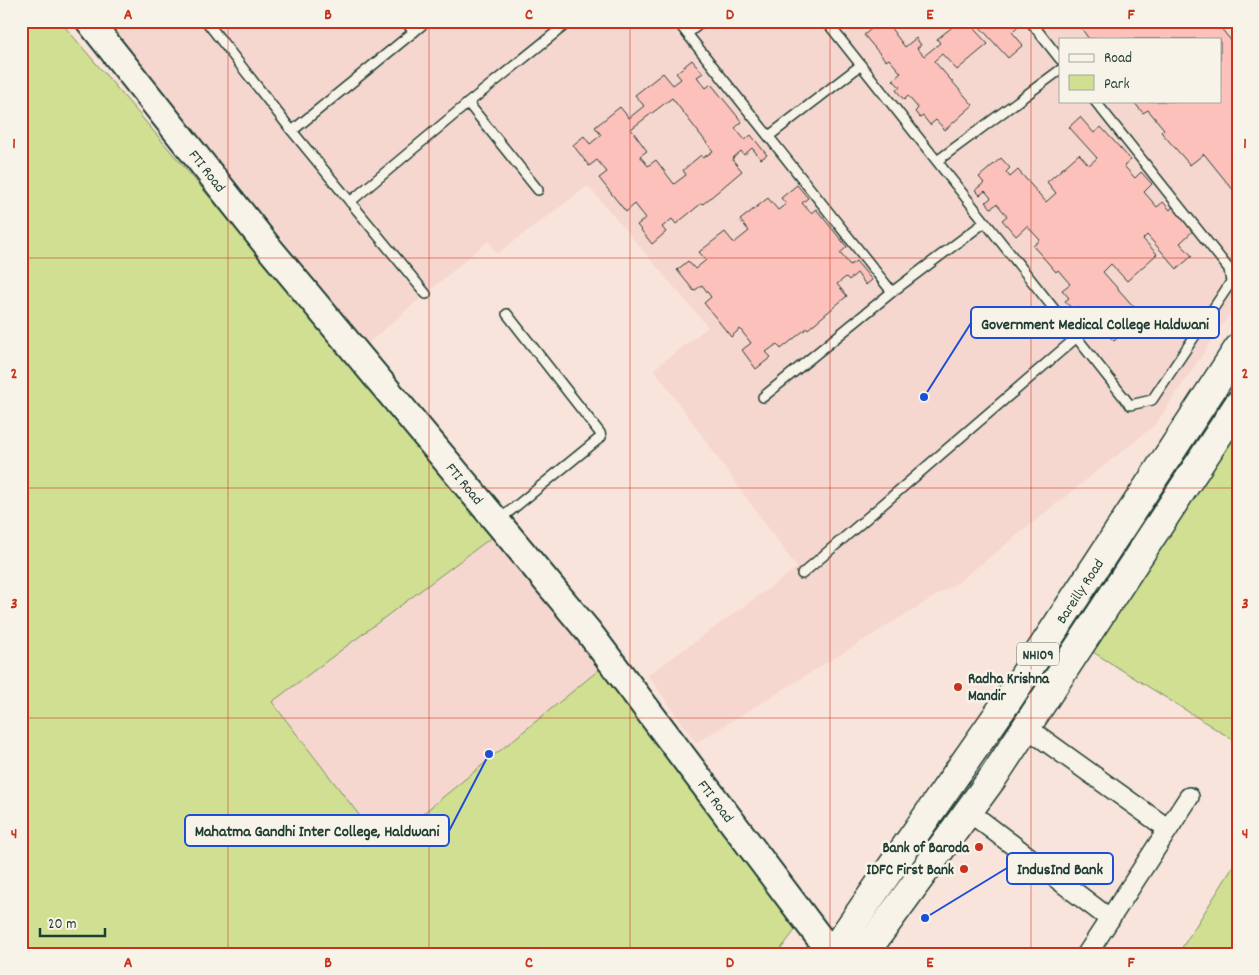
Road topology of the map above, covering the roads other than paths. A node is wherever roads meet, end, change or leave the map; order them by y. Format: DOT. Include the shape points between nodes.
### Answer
graph roads {
  1 [pos="89,21"];
  2 [pos="206,21"];
  3 [pos="405,21"];
  4 [pos="427,21"];
  5 [pos="570,21"];
  6 [pos="677,21"];
  7 [pos="703,21"];
  8 [pos="826,21"];
  9 [pos="1030,21"];
  10 [pos="414,32"];
  11 [pos="687,34"];
  12 [pos="1059,58"];
  13 [pos="861,65"];
  14 [pos="1059,71"];
  15 [pos="1095,102"];
  16 [pos="468,103"];
  17 [pos="292,131"];
  18 [pos="769,136"];
  19 [pos="937,161"];
  20 [pos="538,190"];
  21 [pos="350,202"];
  22 [pos="985,222"];
  23 [pos="892,292"];
  24 [pos="426,294"];
  25 [pos="507,314"];
  26 [pos="1077,338"];
  27 [pos="1238,349"];
  28 [pos="763,397"];
  29 [pos="1238,405"];
  30 [pos="497,521"];
  31 [pos="802,574"];
  32 [pos="1026,726"];
  33 [pos="1189,797"];
  34 [pos="968,811"];
  35 [pos="1168,829"];
  36 [pos="1110,919"];
  37 [pos="832,954"];
  38 [pos="864,954"];
  39 [pos="1087,954"];
  1 -- 30 [label="main road, FTI Road" via="269,248"];
  2 -- 17 [label="lane"];
  3 -- 10 [label="lane"];
  4 -- 10 [label="lane"];
  5 -- 16 [label="lane"];
  6 -- 11 [label="lane"];
  7 -- 11 [label="lane"];
  8 -- 13 [label="lane"];
  9 -- 12 [label="lane"];
  10 -- 17 [label="lane"];
  11 -- 18 [label="lane"];
  13 -- 18 [label="lane"];
  13 -- 19 [label="lane"];
  14 -- 19 [label="lane"];
  15 -- 26 [label="lane" via="1230,268 1231,282 1152,400 1130,405"];
  16 -- 20 [label="lane"];
  16 -- 21 [label="lane"];
  17 -- 21 [label="lane"];
  18 -- 23 [label="lane"];
  19 -- 22 [label="lane"];
  21 -- 24 [label="lane"];
  22 -- 23 [label="lane"];
  22 -- 26 [label="lane"];
  23 -- 28 [label="lane"];
  25 -- 30 [label="lane" via="601,437"];
  26 -- 31 [label="lane"];
  27 -- 37 [label="highway, Bareilly Road / NH109" via="1008,700"];
  29 -- 32 [label="highway, Bareilly Road / NH109"];
  30 -- 37 [label="main road, FTI Road" via="588,630"];
  32 -- 34 [label="highway, Bareilly Road / NH109"];
  32 -- 35 [label="street"];
  33 -- 35 [label="street"];
  34 -- 36 [label="street"];
  34 -- 38 [label="highway, Bareilly Road / NH109"];
  35 -- 36 [label="street"];
  36 -- 39 [label="street"];
}
